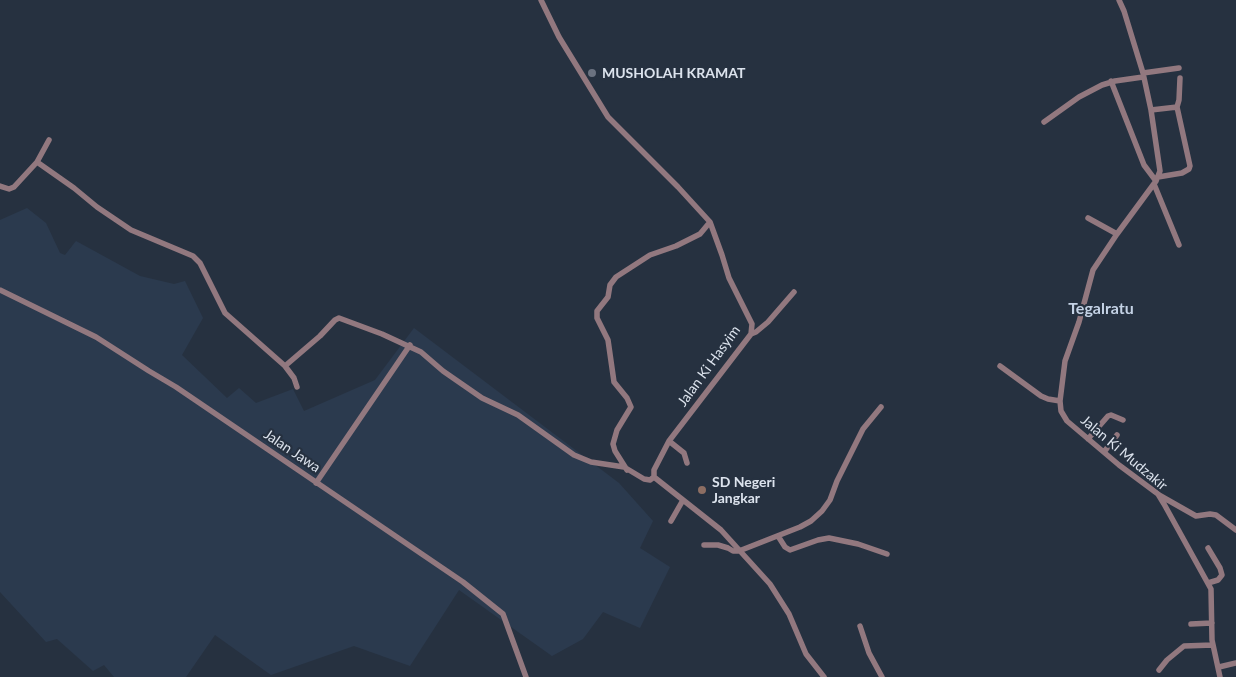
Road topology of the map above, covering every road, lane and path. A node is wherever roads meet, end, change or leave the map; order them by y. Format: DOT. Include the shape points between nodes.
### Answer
graph roads {
  1 [pos="541,0"];
  2 [pos="1119,0"];
  3 [pos="1179,68"];
  4 [pos="1143,75"];
  5 [pos="1180,78"];
  6 [pos="1112,81"];
  7 [pos="1177,107"];
  8 [pos="1151,110"];
  9 [pos="1044,122"];
  10 [pos="49,140"];
  11 [pos="37,162"];
  12 [pos="1156,181"];
  13 [pos="0,186"];
  14 [pos="1088,218"];
  15 [pos="710,222"];
  16 [pos="1117,234"];
  17 [pos="1178,245"];
  18 [pos="0,290"];
  19 [pos="794,292"];
  20 [pos="751,334"];
  21 [pos="410,345"];
  22 [pos="285,366"];
  23 [pos="1000,366"];
  24 [pos="297,387"];
  25 [pos="1060,401"];
  26 [pos="880,407"];
  27 [pos="1123,420"];
  28 [pos="1118,435"];
  29 [pos="1088,439"];
  30 [pos="669,441"];
  31 [pos="1104,452"];
  32 [pos="687,463"];
  33 [pos="627,470"];
  34 [pos="654,477"];
  35 [pos="316,483"];
  36 [pos="1158,494"];
  37 [pos="684,500"];
  38 [pos="671,521"];
  39 [pos="1236,530"];
  40 [pos="778,536"];
  41 [pos="704,545"];
  42 [pos="1208,548"];
  43 [pos="739,551"];
  44 [pos="887,554"];
  45 [pos="1208,583"];
  46 [pos="1212,623"];
  47 [pos="1191,624"];
  48 [pos="860,626"];
  49 [pos="1213,644"];
  50 [pos="1236,663"];
  51 [pos="1218,667"];
  52 [pos="1159,670"];
  53 [pos="526,677"];
  54 [pos="824,677"];
  55 [pos="882,677"];
  56 [pos="1220,677"];
  1 -- 15 [label="street, Jalan Ki Hasyim" via="559,37 608,117"];
  2 -- 4 [label="street"];
  3 -- 4 [label="street"];
  4 -- 6 [label="street"];
  4 -- 8 [label="street"];
  5 -- 7 [label="street"];
  6 -- 9 [label="street" via="1079,97"];
  6 -- 12 [label="street" via="1144,165"];
  7 -- 8 [label="street"];
  7 -- 12 [label="street" via="1190,166 1182,173"];
  8 -- 12 [label="street" via="1160,171"];
  10 -- 11 [label="street"];
  11 -- 13 [label="street" via="14,187"];
  11 -- 22 [label="street" via="131,230 195,258 225,313"];
  12 -- 16 [label="street"];
  12 -- 17 [label="street"];
  14 -- 16 [label="street"];
  15 -- 20 [label="street, Jalan Ki Hasyim" via="729,278 752,324"];
  15 -- 33 [label="street" via="700,234 650,255 616,277 610,285 608,297 597,311 608,340 614,382 630,407 613,444"];
  16 -- 25 [label="street" via="1090,279 1080,322 1065,361"];
  18 -- 35 [label="street, Jalan Jawa" via="96,337"];
  19 -- 20 [label="street" via="768,322"];
  20 -- 30 [label="street, Jalan Ki Hasyim"];
  21 -- 22 [label="street" via="337,318"];
  21 -- 33 [label="street" via="482,398 518,415 574,455"];
  21 -- 35 [label="street"];
  22 -- 24 [label="street"];
  23 -- 25 [label="street" via="1041,396"];
  25 -- 29 [label="street, Jalan Ki Mudzakir" via="1064,418"];
  26 -- 40 [label="street" via="863,429 826,507 806,524"];
  27 -- 29 [label="street" via="1108,416"];
  28 -- 31 [label="street"];
  29 -- 31 [label="street, Jalan Ki Mudzakir"];
  30 -- 32 [label="street" via="684,453"];
  30 -- 34 [label="street, Jalan Ki Hasyim" via="654,470"];
  31 -- 36 [label="street, Jalan Ki Mudzakir"];
  33 -- 34 [label="street" via="644,479"];
  34 -- 37 [label="street"];
  35 -- 53 [label="street, Jalan Jawa" via="499,609 506,619"];
  36 -- 39 [label="street" via="1196,516 1216,516"];
  36 -- 45 [label="street, Jalan Ki Mudzakir"];
  37 -- 38 [label="street"];
  37 -- 43 [label="street" via="721,530"];
  40 -- 43 [label="street"];
  40 -- 44 [label="street" via="790,550 829,538"];
  41 -- 43 [label="street"];
  42 -- 45 [label="street" via="1222,575"];
  43 -- 54 [label="street" via="770,584 789,614 806,654"];
  45 -- 46 [label="street, Jalan Ki Mudzakir" via="1212,593"];
  46 -- 47 [label="street"];
  46 -- 49 [label="street, Jalan Ki Mudzakir"];
  48 -- 55 [label="street"];
  49 -- 51 [label="street, Jalan Ki Mudzakir"];
  49 -- 52 [label="street" via="1184,646"];
  50 -- 51 [label="street"];
  51 -- 56 [label="street, Jalan Ki Mudzakir"];
}
